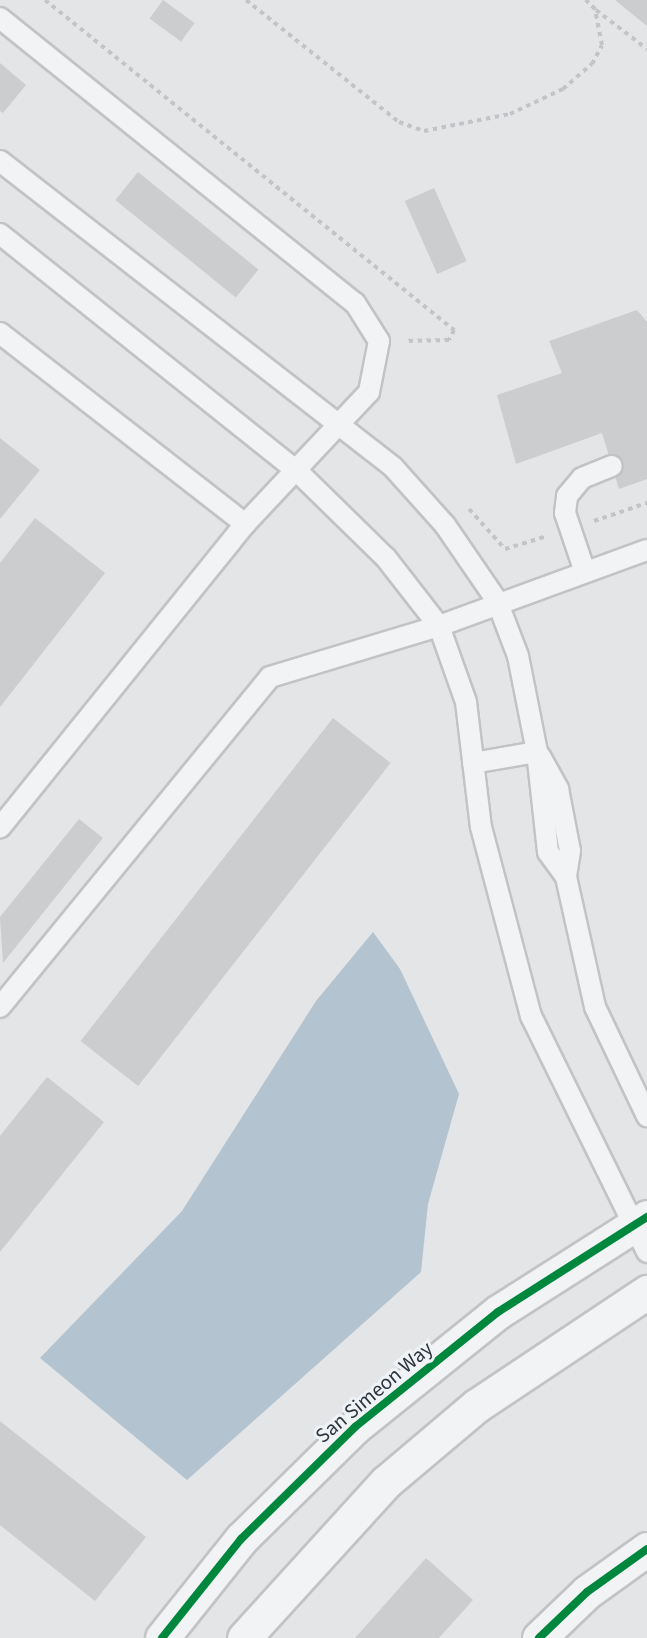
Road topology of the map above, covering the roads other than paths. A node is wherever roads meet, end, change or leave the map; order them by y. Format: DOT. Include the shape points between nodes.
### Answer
graph roads {
  1 [pos="0,18"];
  2 [pos="0,161"];
  3 [pos="0,234"];
  4 [pos="0,333"];
  5 [pos="336,426"];
  6 [pos="612,466"];
  7 [pos="296,470"];
  8 [pos="245,524"];
  9 [pos="647,550"];
  10 [pos="585,572"];
  11 [pos="497,601"];
  12 [pos="439,626"];
  13 [pos="537,752"];
  14 [pos="473,763"];
  15 [pos="0,828"];
  16 [pos="0,1006"];
  17 [pos="647,1116"];
  18 [pos="642,1231"];
  19 [pos="647,1292"];
  20 [pos="647,1549"];
  21 [pos="162,1638"];
  22 [pos="244,1638"];
  23 [pos="539,1638"];
  1 -- 5 [label="lane" via="355,303 379,341 369,392"];
  2 -- 5 [label="lane"];
  3 -- 7 [label="lane"];
  4 -- 8 [label="lane"];
  5 -- 7 [label="lane"];
  5 -- 11 [label="lane" via="393,466 445,525"];
  6 -- 10 [label="lane" via="582,478 567,496 570,528"];
  7 -- 8 [label="lane"];
  7 -- 12 [label="lane" via="386,558"];
  8 -- 15 [label="lane"];
  9 -- 10 [label="lane"];
  10 -- 11 [label="lane"];
  11 -- 12 [label="lane"];
  11 -- 13 [label="lane" via="518,656"];
  12 -- 14 [label="lane" via="466,702"];
  12 -- 16 [label="lane" via="270,677"];
  13 -- 14 [label="lane"];
  13 -- 17 [label="lane" via="548,852 566,878 595,1007"];
  14 -- 18 [label="lane" via="481,827 531,1016"];
  18 -- 21 [label="street, San Simeon Way" via="498,1312 355,1427 241,1539"];
  19 -- 22 [label="street" via="476,1406 387,1482"];
  20 -- 23 [label="street" via="587,1592"];
}
